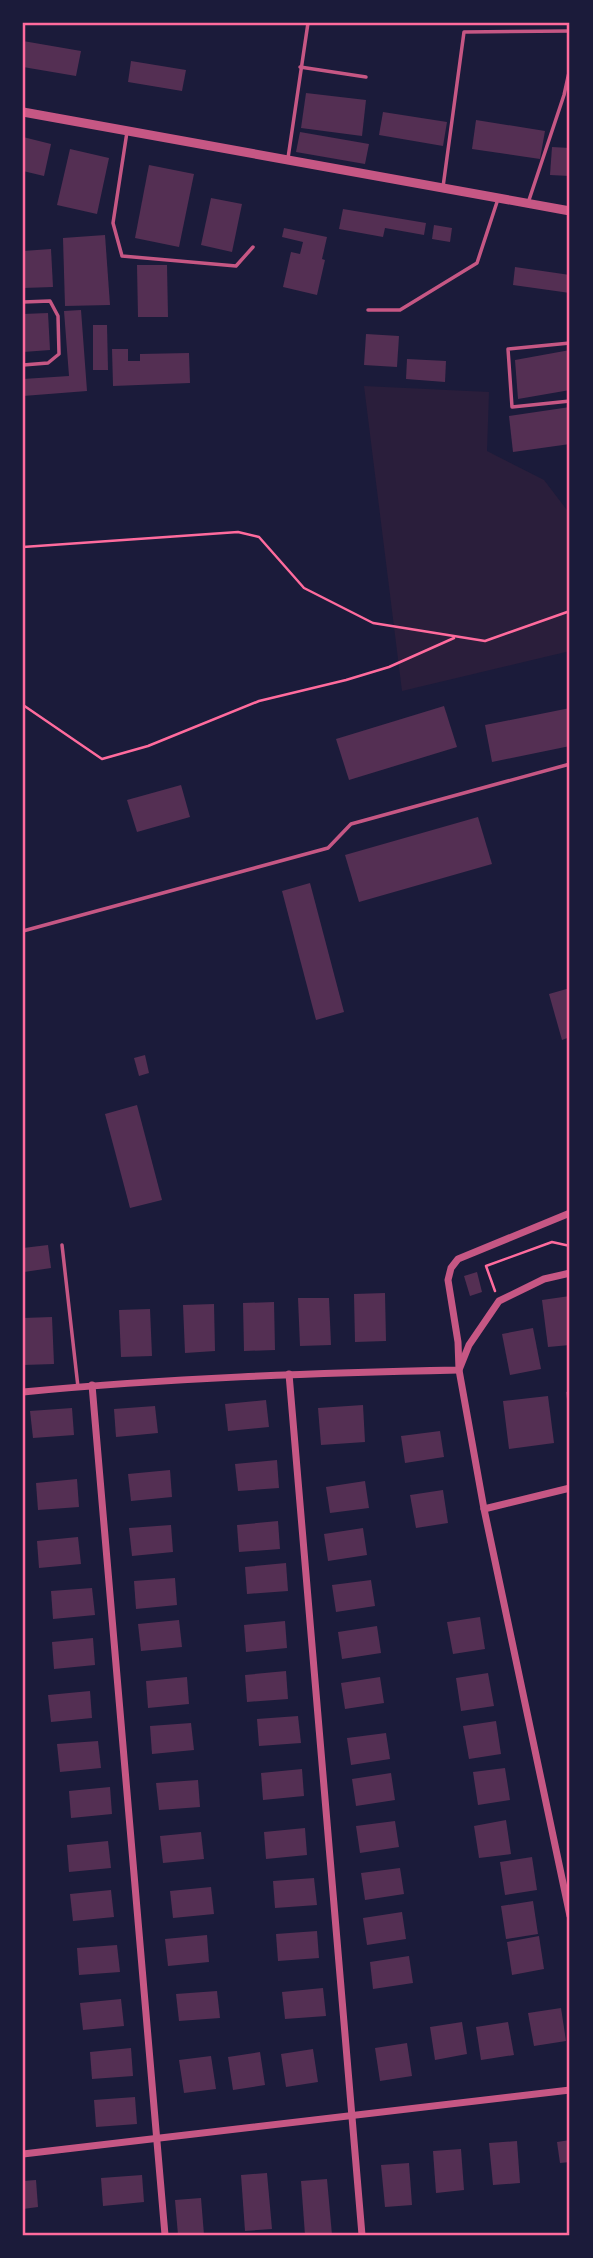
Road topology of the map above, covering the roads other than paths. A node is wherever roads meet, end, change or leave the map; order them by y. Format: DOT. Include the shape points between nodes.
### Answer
graph roads {
  1 [pos="308,23"];
  2 [pos="570,31"];
  3 [pos="300,67"];
  4 [pos="570,68"];
  5 [pos="366,77"];
  6 [pos="23,112"];
  7 [pos="127,132"];
  8 [pos="287,160"];
  9 [pos="443,187"];
  10 [pos="499,197"];
  11 [pos="528,202"];
  12 [pos="570,211"];
  13 [pos="253,247"];
  14 [pos="23,302"];
  15 [pos="368,310"];
  16 [pos="570,343"];
  17 [pos="23,365"];
  18 [pos="570,401"];
  19 [pos="570,764"];
  20 [pos="23,931"];
  21 [pos="570,1213"];
  22 [pos="62,1245"];
  23 [pos="570,1273"];
  24 [pos="459,1370"];
  25 [pos="289,1374"];
  26 [pos="92,1385"];
  27 [pos="78,1387"];
  28 [pos="23,1392"];
  29 [pos="570,1488"];
  30 [pos="484,1508"];
  31 [pos="570,1916"];
  32 [pos="570,2090"];
  33 [pos="354,2116"];
  34 [pos="156,2140"];
  35 [pos="23,2154"];
  36 [pos="165,2235"];
  37 [pos="362,2235"];
  1 -- 3 [label="lane"];
  2 -- 9 [label="lane" via="464,32"];
  3 -- 5 [label="lane"];
  3 -- 8 [label="lane"];
  4 -- 11 [label="lane"];
  6 -- 7 [label="street"];
  7 -- 8 [label="street"];
  7 -- 13 [label="lane" via="113,223 122,256 236,267"];
  8 -- 9 [label="street"];
  9 -- 10 [label="street"];
  10 -- 11 [label="street"];
  10 -- 15 [label="lane" via="477,263 400,310"];
  11 -- 12 [label="street"];
  14 -- 17 [label="lane" via="50,301 58,317 59,354 48,363"];
  16 -- 18 [label="lane" via="508,349 512,407"];
  19 -- 20 [label="lane" via="351,824 328,848"];
  21 -- 24 [label="street" via="458,1259 450,1268"];
  22 -- 27 [label="lane"];
  23 -- 24 [label="street" via="544,1279 499,1301 469,1345"];
  24 -- 25 [label="street"];
  24 -- 30 [label="street"];
  25 -- 26 [label="street"];
  25 -- 33 [label="street"];
  26 -- 27 [label="street"];
  26 -- 34 [label="street"];
  27 -- 28 [label="street"];
  29 -- 30 [label="street"];
  30 -- 31 [label="street"];
  32 -- 33 [label="street"];
  33 -- 34 [label="street"];
  33 -- 37 [label="street"];
  34 -- 35 [label="street"];
  34 -- 36 [label="street"];
}
